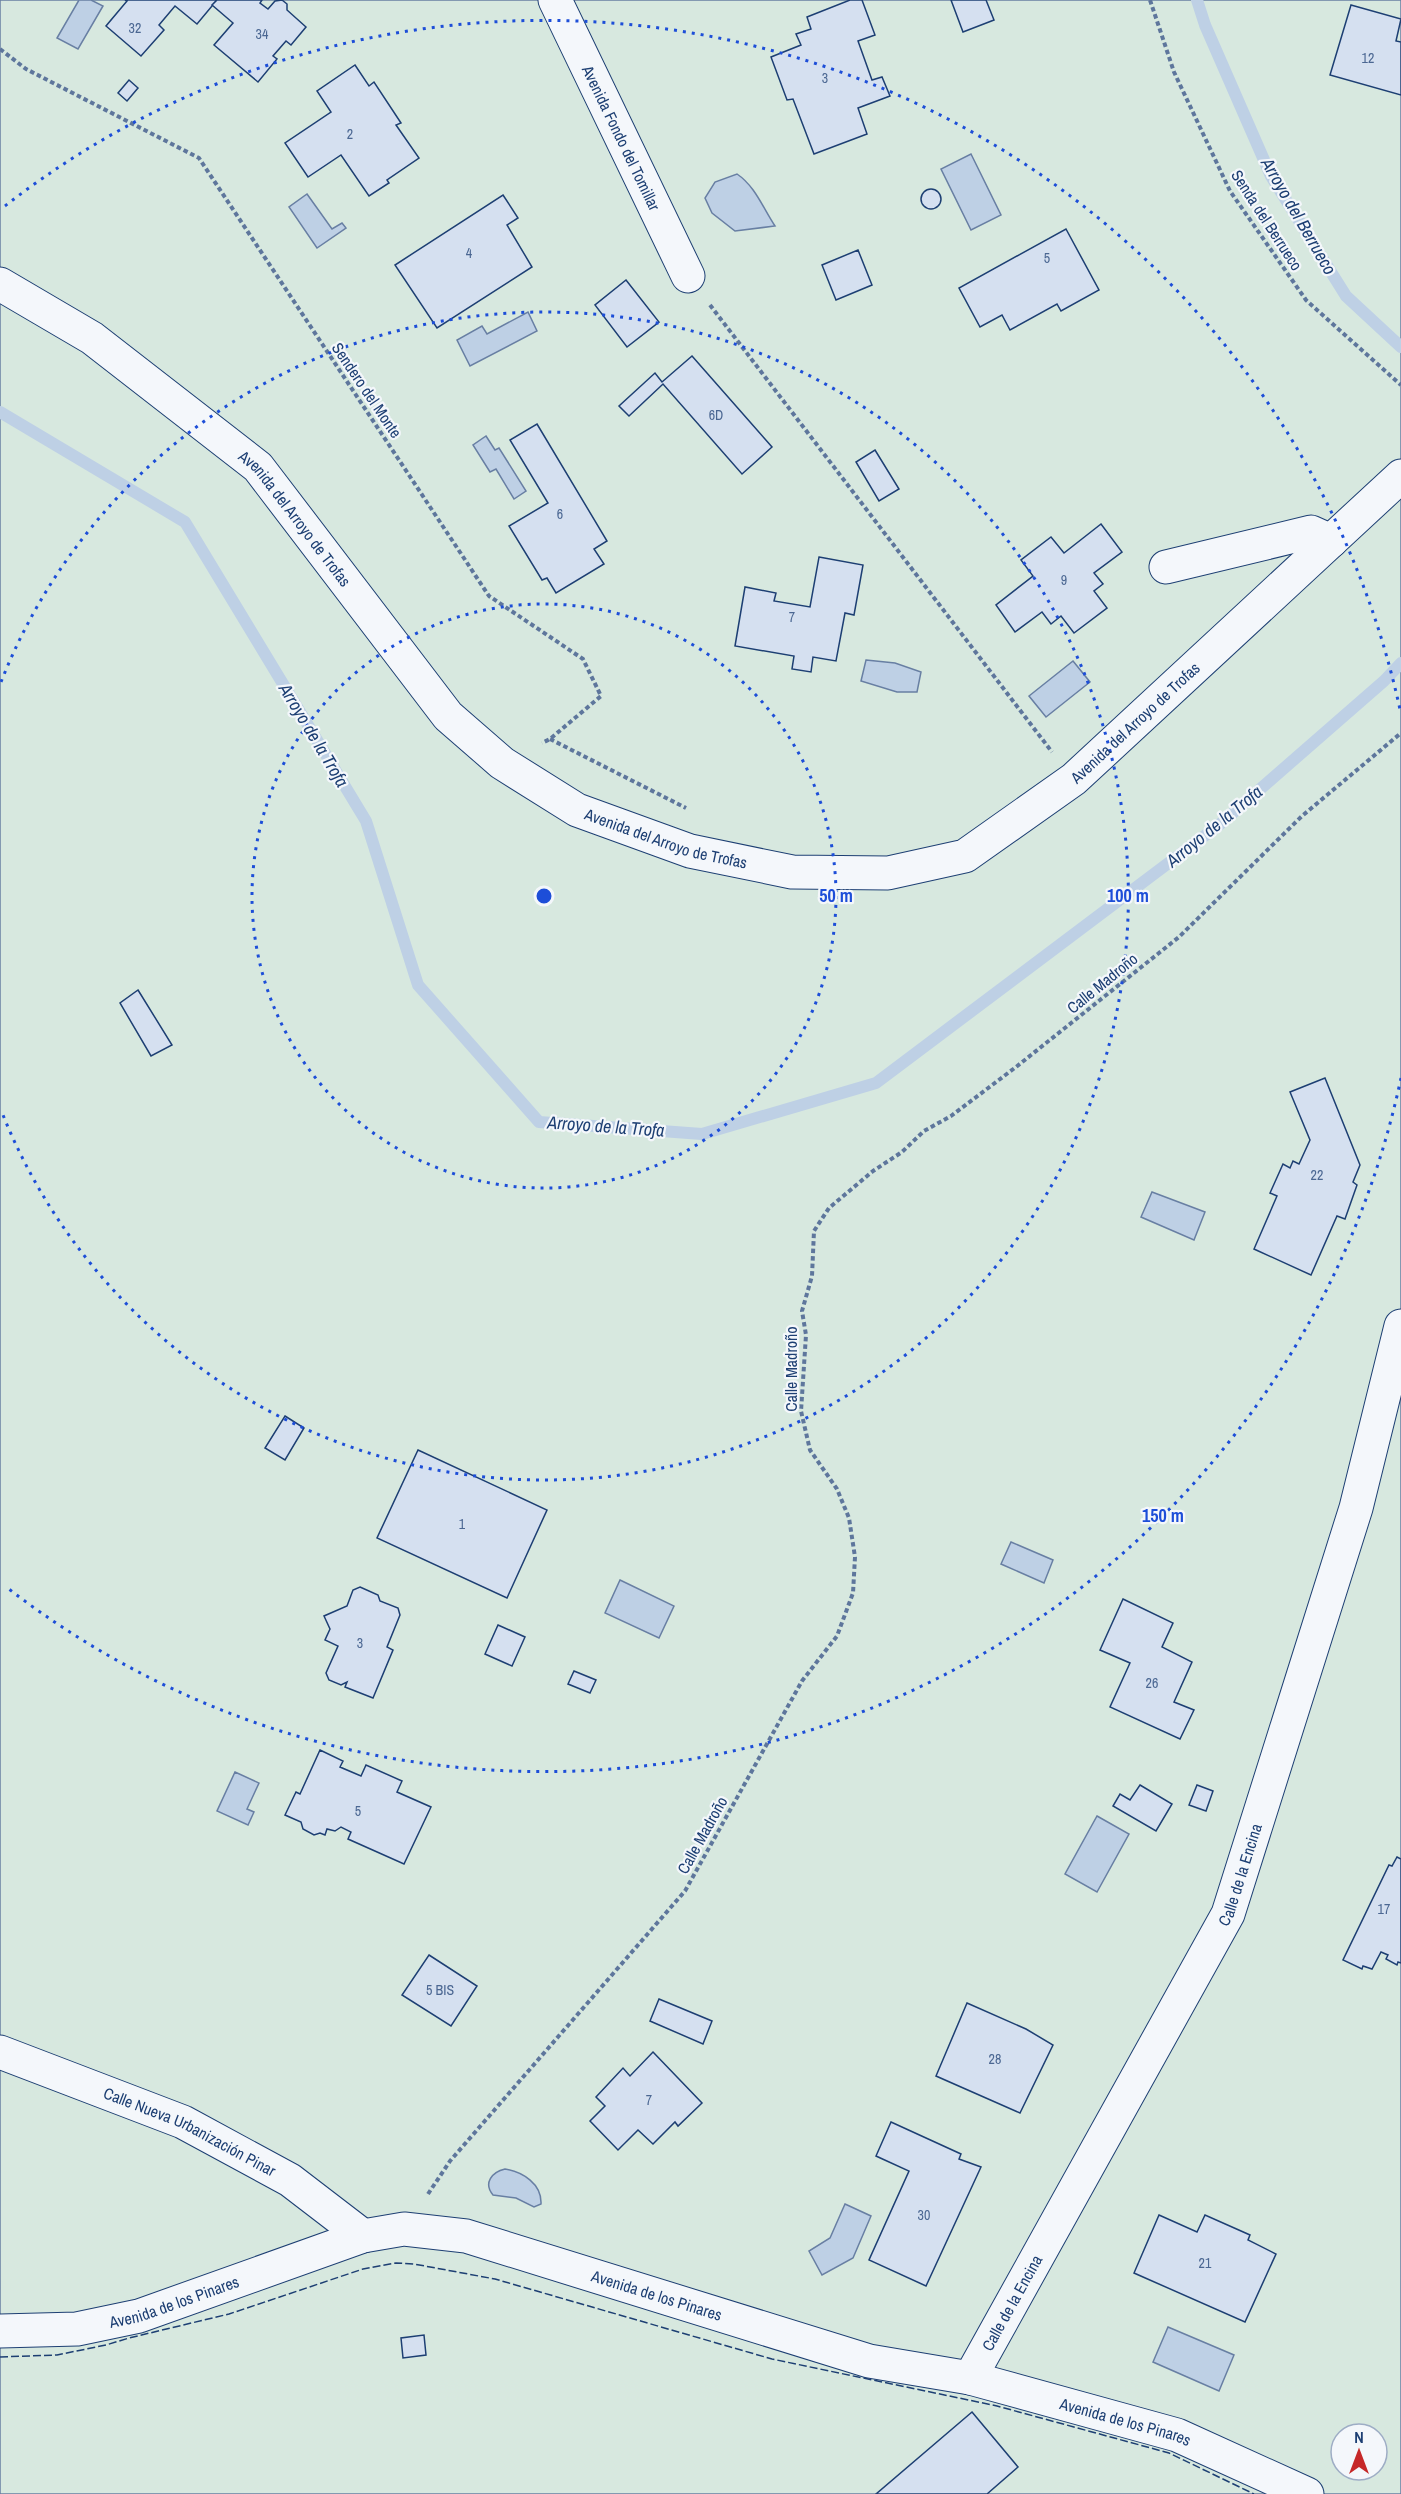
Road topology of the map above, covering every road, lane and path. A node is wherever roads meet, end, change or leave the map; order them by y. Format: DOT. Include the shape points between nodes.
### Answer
graph roads {
  1 [pos="555,0"];
  2 [pos="1150,0"];
  3 [pos="0,49"];
  4 [pos="688,276"];
  5 [pos="0,284"];
  6 [pos="1401,385"];
  7 [pos="1401,476"];
  8 [pos="1331,541"];
  9 [pos="1166,567"];
  10 [pos="1401,733"];
  11 [pos="550,739"];
  12 [pos="502,763"];
  13 [pos="1074,779"];
  14 [pos="687,808"];
  15 [pos="1401,1326"];
  16 [pos="0,2052"];
  17 [pos="404,2229"];
  18 [pos="363,2236"];
  19 [pos="0,2331"];
  20 [pos="970,2378"];
  21 [pos="1306,2494"];
  1 -- 4 [label="street, Avenida Fondo del Tomillar"];
  2 -- 6 [label="path, Senda del Berrueco" via="1174,72 1230,191 1306,300"];
  3 -- 11 [label="path, Sendero del Monte" via="26,69 199,158 489,596 583,659 601,696"];
  4 -- 13 [label="path"];
  5 -- 12 [label="street, Avenida del Arroyo de Trofas" via="92,338 258,467 448,716"];
  7 -- 8 [label="street, Avenida del Arroyo de Trofas"];
  8 -- 9 [label="street" via="1311,532"];
  8 -- 13 [label="street, Avenida del Arroyo de Trofas"];
  10 -- 17 [label="path, Calle Madroño" via="1302,816 1179,937 1016,1067 863,1179 830,1208 814,1231 812,1276 802,1311 806,1335 801,1411 810,1450 837,1489 849,1518 854,1547 853,1593 837,1636 802,1681 685,1891 450,2161"];
  11 -- 12 [label="path, Sendero del Monte"];
  11 -- 14 [label="path"];
  12 -- 13 [label="street, Avenida del Arroyo de Trofas" via="577,810 690,851 792,872 888,873 965,856"];
  15 -- 20 [label="street, Calle de la Encina" via="1356,1508 1228,1914"];
  16 -- 18 [label="street, Calle Nueva Urbanización Pinar" via="183,2122 290,2180"];
  17 -- 18 [label="street, Avenida de los Pinares"];
  17 -- 20 [label="street, Avenida de los Pinares" via="466,2236 868,2361"];
  18 -- 19 [label="street, Avenida de los Pinares" via="139,2316 77,2329"];
  20 -- 21 [label="street, Avenida de los Pinares" via="1177,2435"];
}
